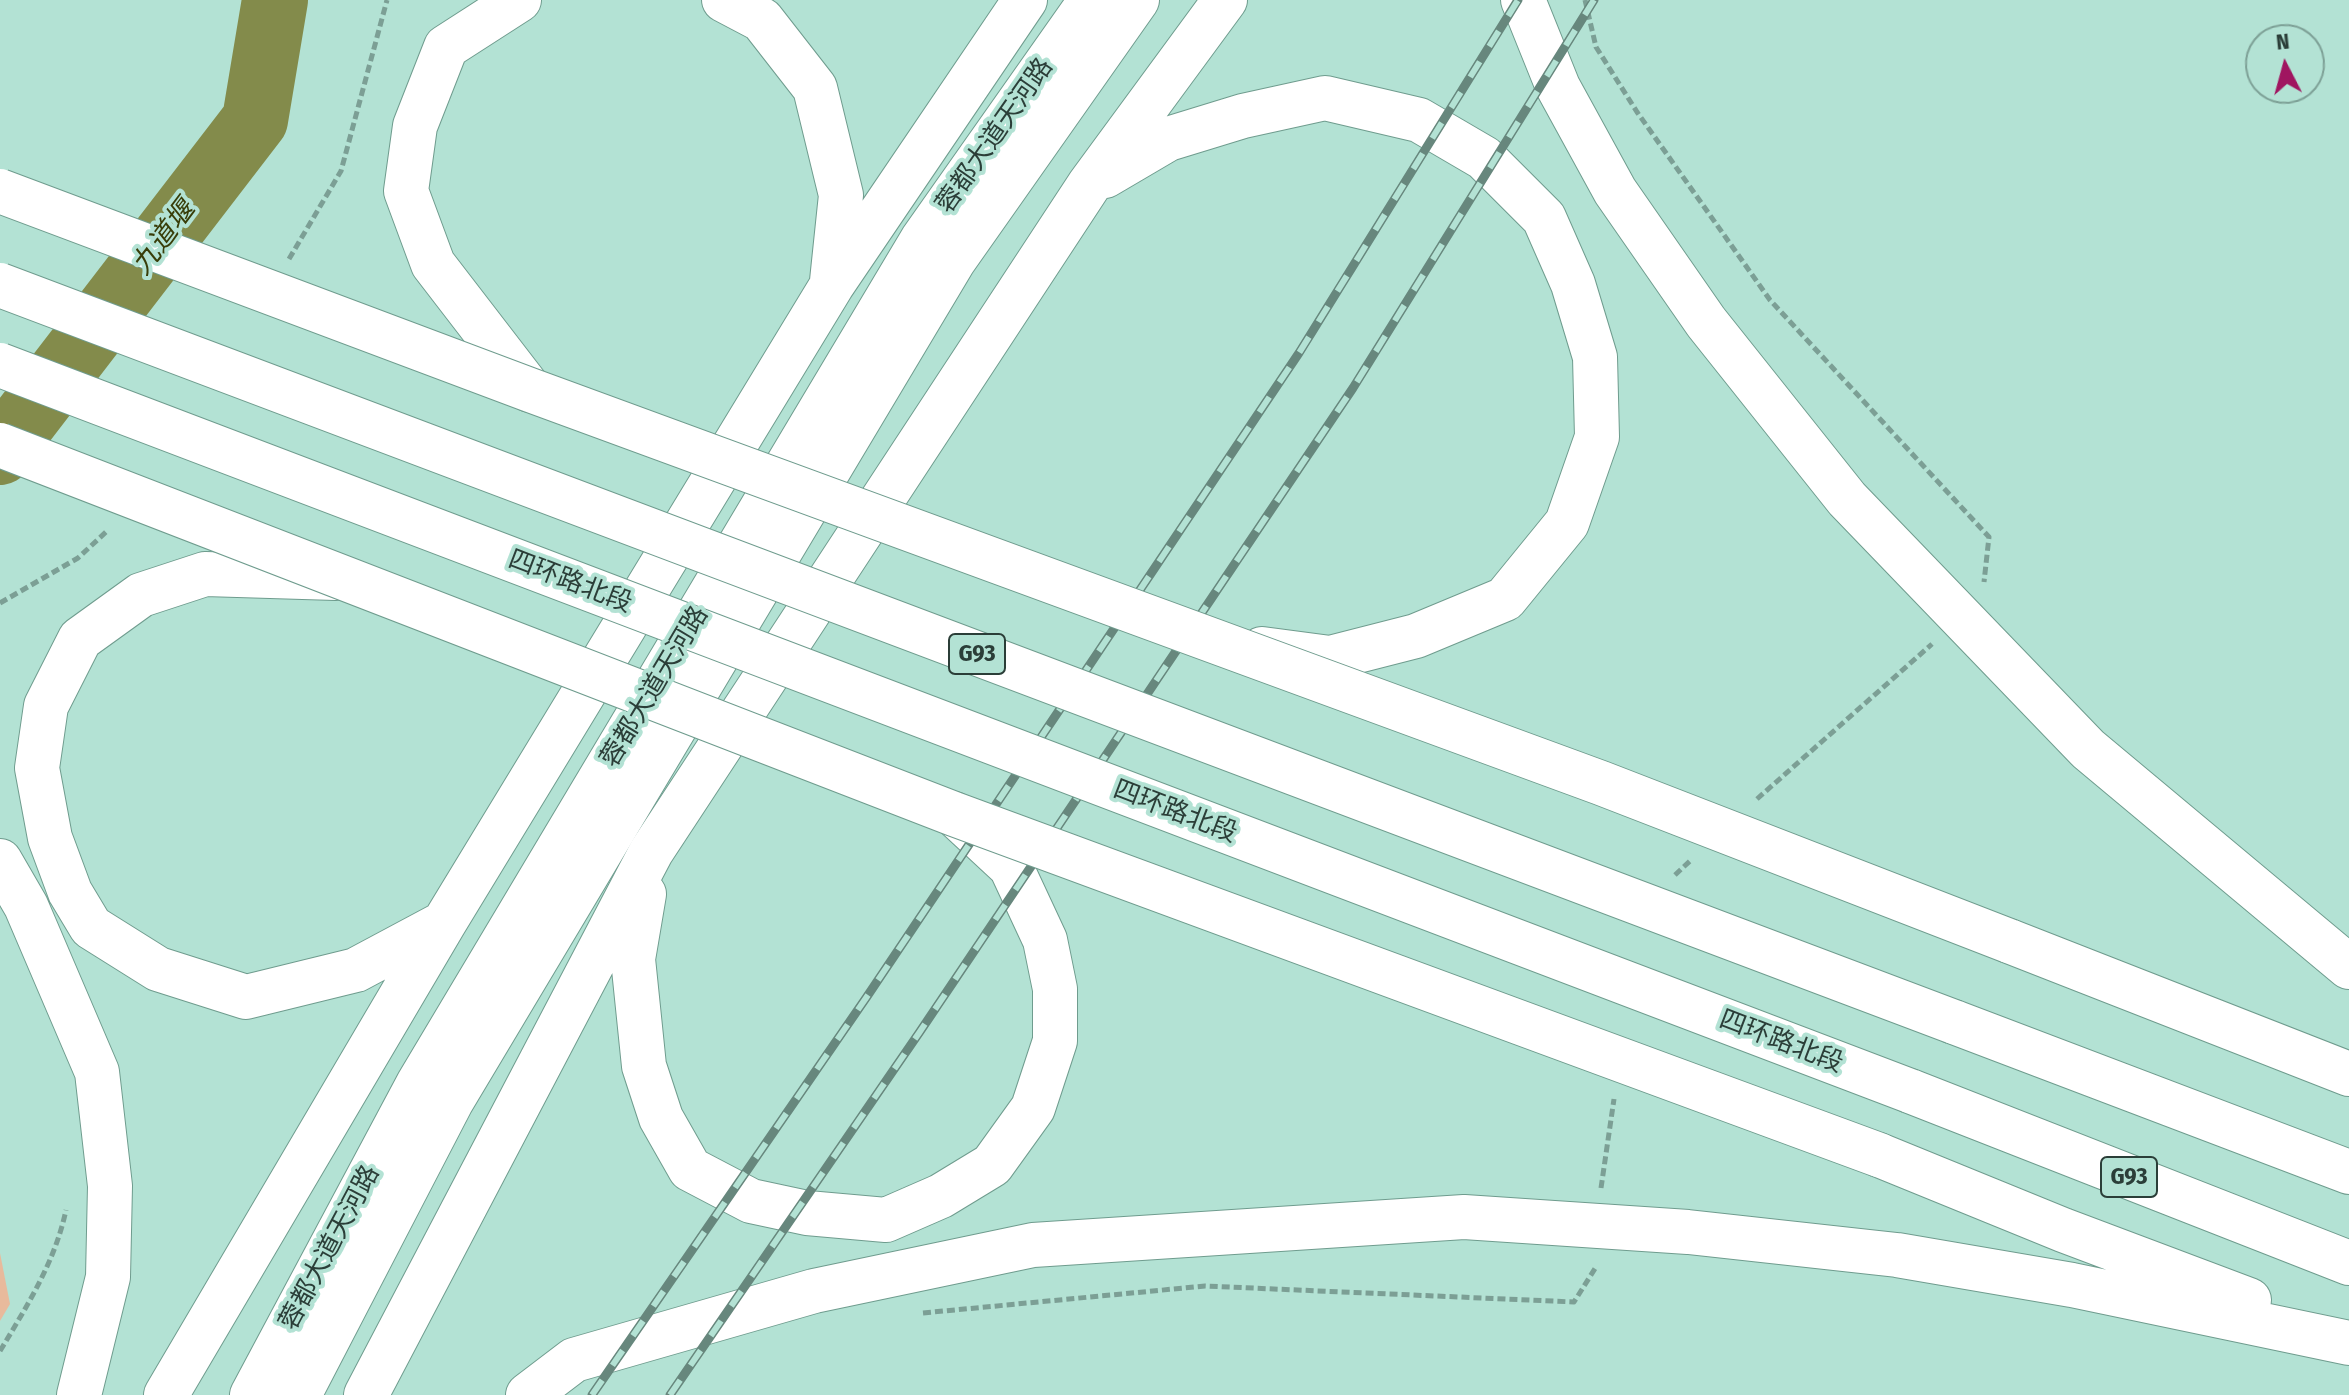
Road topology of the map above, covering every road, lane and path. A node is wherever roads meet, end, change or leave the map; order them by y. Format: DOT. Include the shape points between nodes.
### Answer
graph roads {
  1 [pos="519,0"];
  2 [pos="724,0"];
  3 [pos="1025,0"];
  4 [pos="1091,0"];
  5 [pos="1137,0"];
  6 [pos="1225,0"];
  7 [pos="1523,0"];
  8 [pos="1585,0"];
  9 [pos="1089,185"];
  10 [pos="0,191"];
  11 [pos="0,285"];
  12 [pos="832,285"];
  13 [pos="0,365"];
  14 [pos="530,390"];
  15 [pos="0,445"];
  16 [pos="339,578"];
  17 [pos="1984,587"];
  18 [pos="1215,643"];
  19 [pos="954,814"];
  20 [pos="651,852"];
  21 [pos="0,861"];
  22 [pos="444,923"];
  23 [pos="2349,967"];
  24 [pos="2349,1074"];
  25 [pos="2349,1172"];
  26 [pos="66,1210"];
  27 [pos="2349,1263"];
  28 [pos="1596,1266"];
  29 [pos="912,1314"];
  30 [pos="2349,1340"];
  31 [pos="0,1351"];
  32 [pos="79,1395"];
  33 [pos="166,1395"];
  34 [pos="252,1395"];
  35 [pos="299,1395"];
  36 [pos="366,1395"];
  37 [pos="528,1395"];
  1 -- 14 [label="main road" via="446,47 415,126 406,191 433,264"];
  2 -- 12 [label="main road" via="762,20 815,88 841,195"];
  3 -- 12 [label="main road"];
  4 -- 34 [label="main road, 蓉都大道天河路" via="915,252 418,1084"];
  5 -- 35 [label="main road, 蓉都大道天河路" via="954,260 451,1102"];
  6 -- 9 [label="main road"];
  7 -- 23 [label="main road" via="1558,87 1615,191 1706,322 1847,499 2088,749"];
  8 -- 17 [label="path" via="1596,47 1770,300 1989,537"];
  9 -- 18 [label="main road, bridge" via="1168,139 1325,98 1419,120 1484,158 1544,218 1573,284 1595,357 1597,437 1567,523 1505,599 1416,636 1330,658"];
  9 -- 20 [label="main road"];
  10 -- 14 [label="main road, bridge"];
  11 -- 25 [label="main road, G93, bridge"];
  12 -- 22 [label="main road"];
  13 -- 27 [label="main road, 四环路北段 / G93, bridge"];
  14 -- 18 [label="main road, bridge"];
  15 -- 16 [label="main road, bridge"];
  16 -- 19 [label="main road, bridge"];
  16 -- 22 [label="main road" via="205,574 141,595 80,639 46,706 37,768 50,838 70,892 91,927 158,969 246,997 356,970"];
  18 -- 24 [label="main road, bridge" via="1601,783"];
  19 -- 20 [label="main road" via="1011,867 1045,940 1055,989 1055,1041 1033,1108 992,1165 941,1196 886,1220 807,1213 751,1201 690,1169 661,1118 644,1066 633,959"];
  19 -- 30 [label="main road, bridge" via="1879,1155"];
  20 -- 36 [label="main road"];
  21 -- 32 [label="main road" via="26,906 97,1072 110,1186 108,1277"];
  22 -- 33 [label="main road"];
  26 -- 31 [label="path" via="60,1241"];
  28 -- 29 [label="path" via="1574,1302 1205,1286"];
  30 -- 37 [label="main road" via="1897,1255 1688,1232 1464,1217 1033,1245 814,1291 574,1360"];
}
